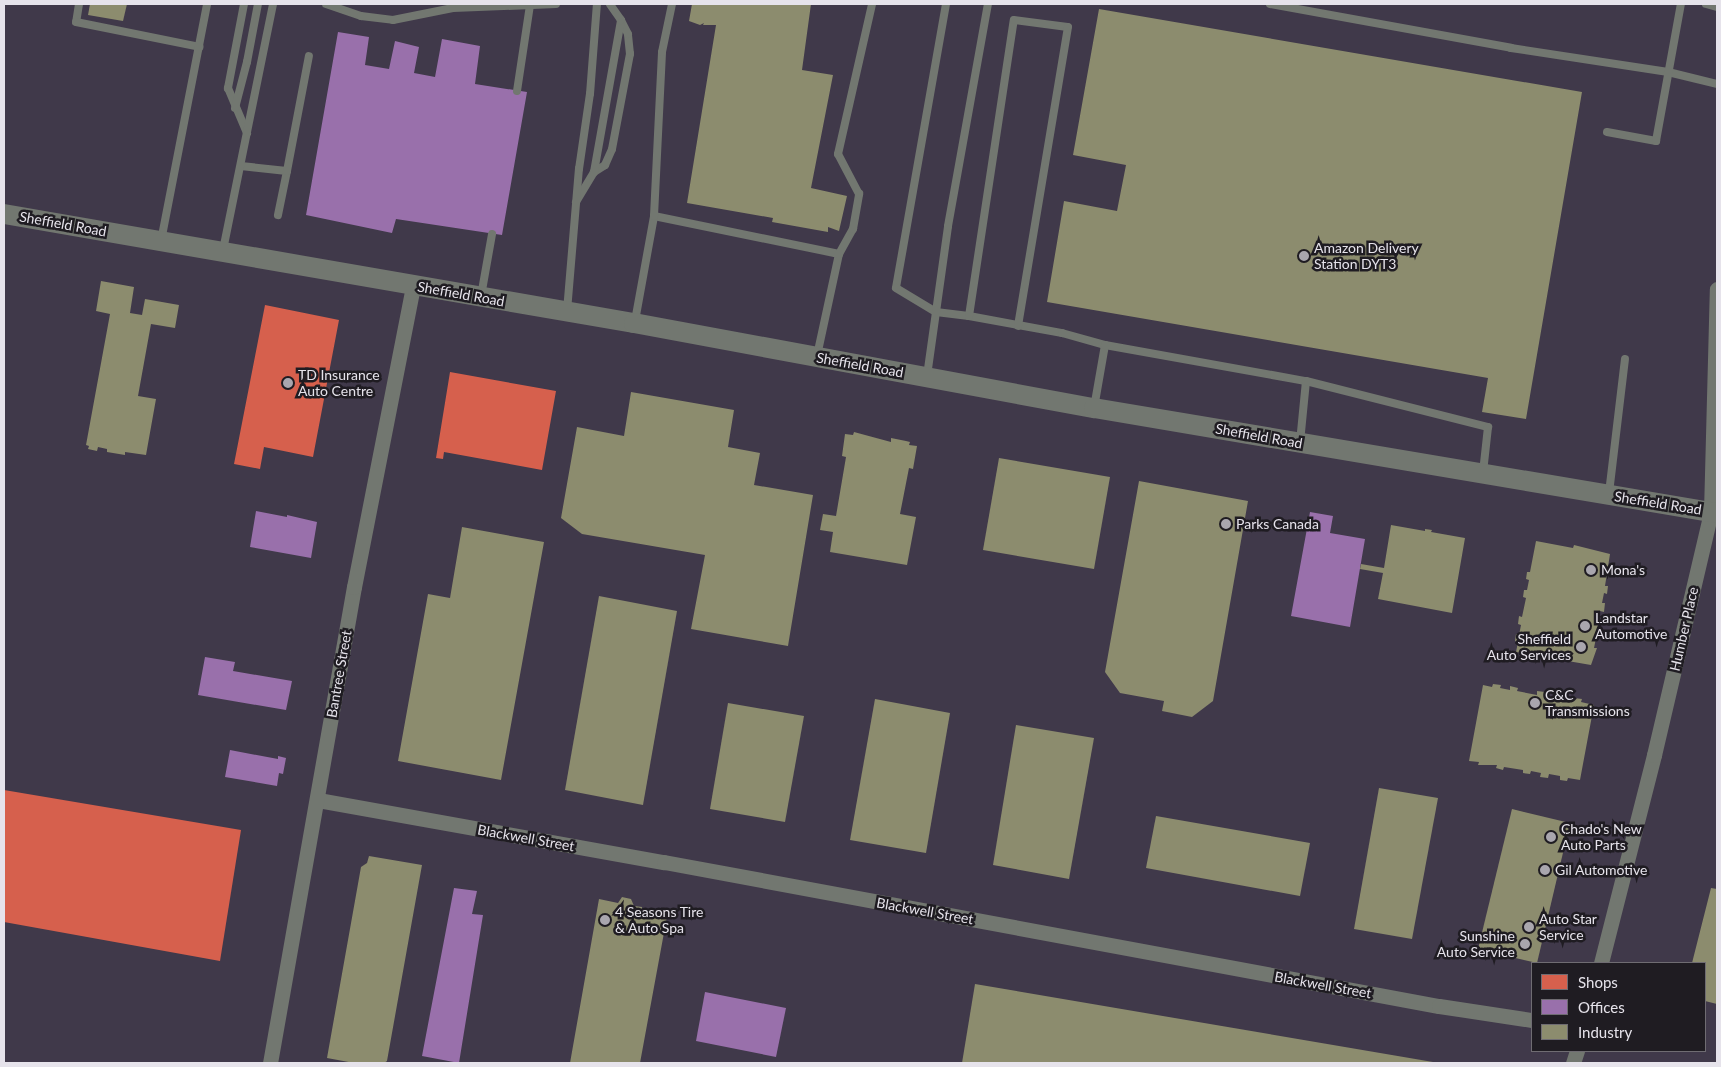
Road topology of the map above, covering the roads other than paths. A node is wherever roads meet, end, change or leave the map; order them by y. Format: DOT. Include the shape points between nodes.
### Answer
graph roads {
  1 [pos="79,4"];
  2 [pos="207,4"];
  3 [pos="244,4"];
  4 [pos="258,4"];
  5 [pos="273,4"];
  6 [pos="326,4"];
  7 [pos="427,4"];
  8 [pos="556,4"];
  9 [pos="597,4"];
  10 [pos="610,4"];
  11 [pos="672,4"];
  12 [pos="872,4"];
  13 [pos="946,4"];
  14 [pos="988,4"];
  15 [pos="1270,4"];
  16 [pos="1681,4"];
  17 [pos="1706,4"];
  18 [pos="530,5"];
  19 [pos="1717,7"];
  20 [pos="430,13"];
  21 [pos="621,20"];
  22 [pos="200,47"];
  23 [pos="309,56"];
  24 [pos="1668,72"];
  25 [pos="1717,84"];
  26 [pos="517,91"];
  27 [pos="235,108"];
  28 [pos="1607,132"];
  29 [pos="247,133"];
  30 [pos="241,166"];
  31 [pos="287,171"];
  32 [pos="594,172"];
  33 [pos="575,204"];
  34 [pos="4,214"];
  35 [pos="278,215"];
  36 [pos="654,216"];
  37 [pos="492,234"];
  38 [pos="161,241"];
  39 [pos="223,252"];
  40 [pos="839,254"];
  41 [pos="413,286"];
  42 [pos="1717,289"];
  43 [pos="481,298"];
  44 [pos="936,312"];
  45 [pos="567,313"];
  46 [pos="969,316"];
  47 [pos="634,323"];
  48 [pos="1018,326"];
  49 [pos="1105,345"];
  50 [pos="817,358"];
  51 [pos="1625,359"];
  52 [pos="927,376"];
  53 [pos="1306,382"];
  54 [pos="1094,408"];
  55 [pos="1300,443"];
  56 [pos="1483,474"];
  57 [pos="1608,495"];
  58 [pos="1714,512"];
  59 [pos="318,800"];
  60 [pos="1601,962"];
  61 [pos="1531,1020"];
  62 [pos="270,1063"];
  1 -- 22 [label="lane" via="76,22"];
  2 -- 22 [label="lane"];
  3 -- 27 [label="lane" via="228,88"];
  4 -- 27 [label="lane"];
  5 -- 29 [label="lane"];
  6 -- 20 [label="lane" via="360,16 393,20"];
  7 -- 20 [label="lane"];
  8 -- 18 [label="lane"];
  9 -- 33 [label="lane" via="590,94"];
  10 -- 21 [label="lane"];
  11 -- 36 [label="lane" via="662,52"];
  12 -- 40 [label="lane" via="838,154 859,194 853,229"];
  13 -- 44 [label="lane" via="896,288"];
  14 -- 44 [label="lane"];
  15 -- 24 [label="lane" via="1511,48"];
  16 -- 24 [label="lane"];
  17 -- 19 [label="lane"];
  18 -- 20 [label="lane" via="453,8"];
  18 -- 26 [label="lane"];
  21 -- 32 [label="lane"];
  21 -- 32 [label="lane" via="628,34 630,54 612,149 605,165"];
  22 -- 38 [label="lane"];
  23 -- 31 [label="lane"];
  24 -- 25 [label="lane"];
  24 -- 28 [label="lane" via="1656,141"];
  27 -- 29 [label="lane"];
  29 -- 30 [label="lane"];
  30 -- 31 [label="lane"];
  30 -- 39 [label="lane"];
  31 -- 35 [label="lane"];
  32 -- 33 [label="lane"];
  33 -- 45 [label="lane"];
  34 -- 38 [label="street, Sheffield Road"];
  36 -- 40 [label="lane"];
  36 -- 47 [label="lane"];
  37 -- 43 [label="lane"];
  38 -- 39 [label="street, Sheffield Road"];
  39 -- 41 [label="street, Sheffield Road"];
  40 -- 50 [label="lane"];
  41 -- 43 [label="street, Sheffield Road"];
  41 -- 59 [label="street, Bantree Street" via="354,587"];
  42 -- 58 [label="street, Humber Place"];
  43 -- 45 [label="street, Sheffield Road"];
  44 -- 46 [label="lane"];
  44 -- 52 [label="lane"];
  45 -- 47 [label="street, Sheffield Road"];
  46 -- 48 [label="lane"];
  46 -- 48 [label="lane" via="1014,20 1068,27"];
  47 -- 50 [label="street, Sheffield Road"];
  48 -- 49 [label="lane" via="1062,333"];
  49 -- 53 [label="lane"];
  49 -- 54 [label="lane"];
  50 -- 52 [label="street, Sheffield Road"];
  51 -- 57 [label="lane"];
  52 -- 54 [label="street, Sheffield Road"];
  53 -- 55 [label="lane"];
  53 -- 56 [label="lane" via="1488,427"];
  54 -- 55 [label="street, Sheffield Road"];
  55 -- 56 [label="street, Sheffield Road"];
  56 -- 57 [label="street, Sheffield Road"];
  57 -- 58 [label="street, Sheffield Road"];
  58 -- 60 [label="street, Humber Place"];
  59 -- 61 [label="street, Blackwell Street" via="1439,1006"];
  59 -- 62 [label="street, Bantree Street"];
}
